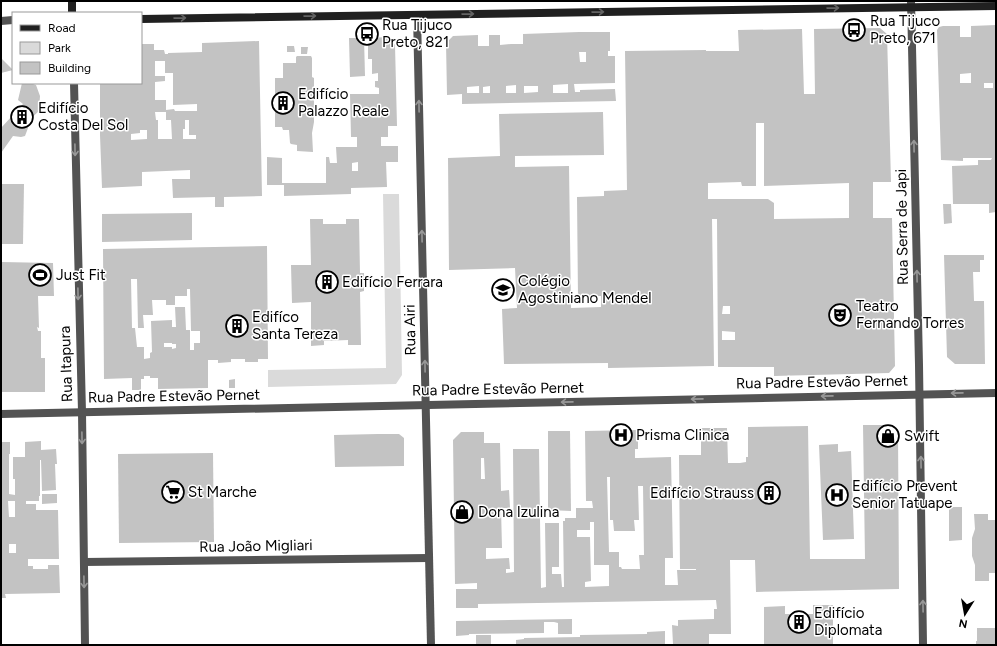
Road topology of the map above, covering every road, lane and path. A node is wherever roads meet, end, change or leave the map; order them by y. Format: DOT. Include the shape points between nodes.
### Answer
graph roads {
  1 [pos="72,1"];
  2 [pos="911,4"];
  3 [pos="996,6"];
  4 [pos="72,12"];
  5 [pos="417,15"];
  6 [pos="142,19"];
  7 [pos="12,20"];
  8 [pos="1,21"];
  9 [pos="74,84"];
  10 [pos="996,393"];
  11 [pos="920,395"];
  12 [pos="426,405"];
  13 [pos="82,412"];
  14 [pos="1,414"];
  15 [pos="429,558"];
  16 [pos="84,562"];
  17 [pos="85,645"];
  18 [pos="430,645"];
  19 [pos="923,645"];
  1 -- 4 [label="street"];
  2 -- 3 [label="street"];
  5 -- 2 [label="street, one-way"];
  11 -- 2 [label="street, Rua Serra de Japi, one-way"];
  6 -- 5 [label="street, one-way"];
  12 -- 5 [label="street, Rua Airi, one-way"];
  7 -- 8 [label="street"];
  9 -- 13 [label="street, Rua Itapura, one-way"];
  10 -- 11 [label="street, Rua Padre Estevão Pernet, one-way"];
  11 -- 12 [label="street, Rua Padre Estevão Pernet, one-way"];
  19 -- 11 [label="street, Rua Serra de Japi, one-way"];
  12 -- 13 [label="street, Rua Padre Estevão Pernet"];
  12 -- 15 [label="street, Rua Airi"];
  13 -- 14 [label="street, Rua Padre Estevão Pernet"];
  13 -- 16 [label="street, Rua Itapura, one-way"];
  15 -- 16 [label="street, Rua João Migliari"];
  15 -- 18 [label="street, Rua Airi"];
  16 -- 17 [label="street, Rua Itapura, one-way"];
}
